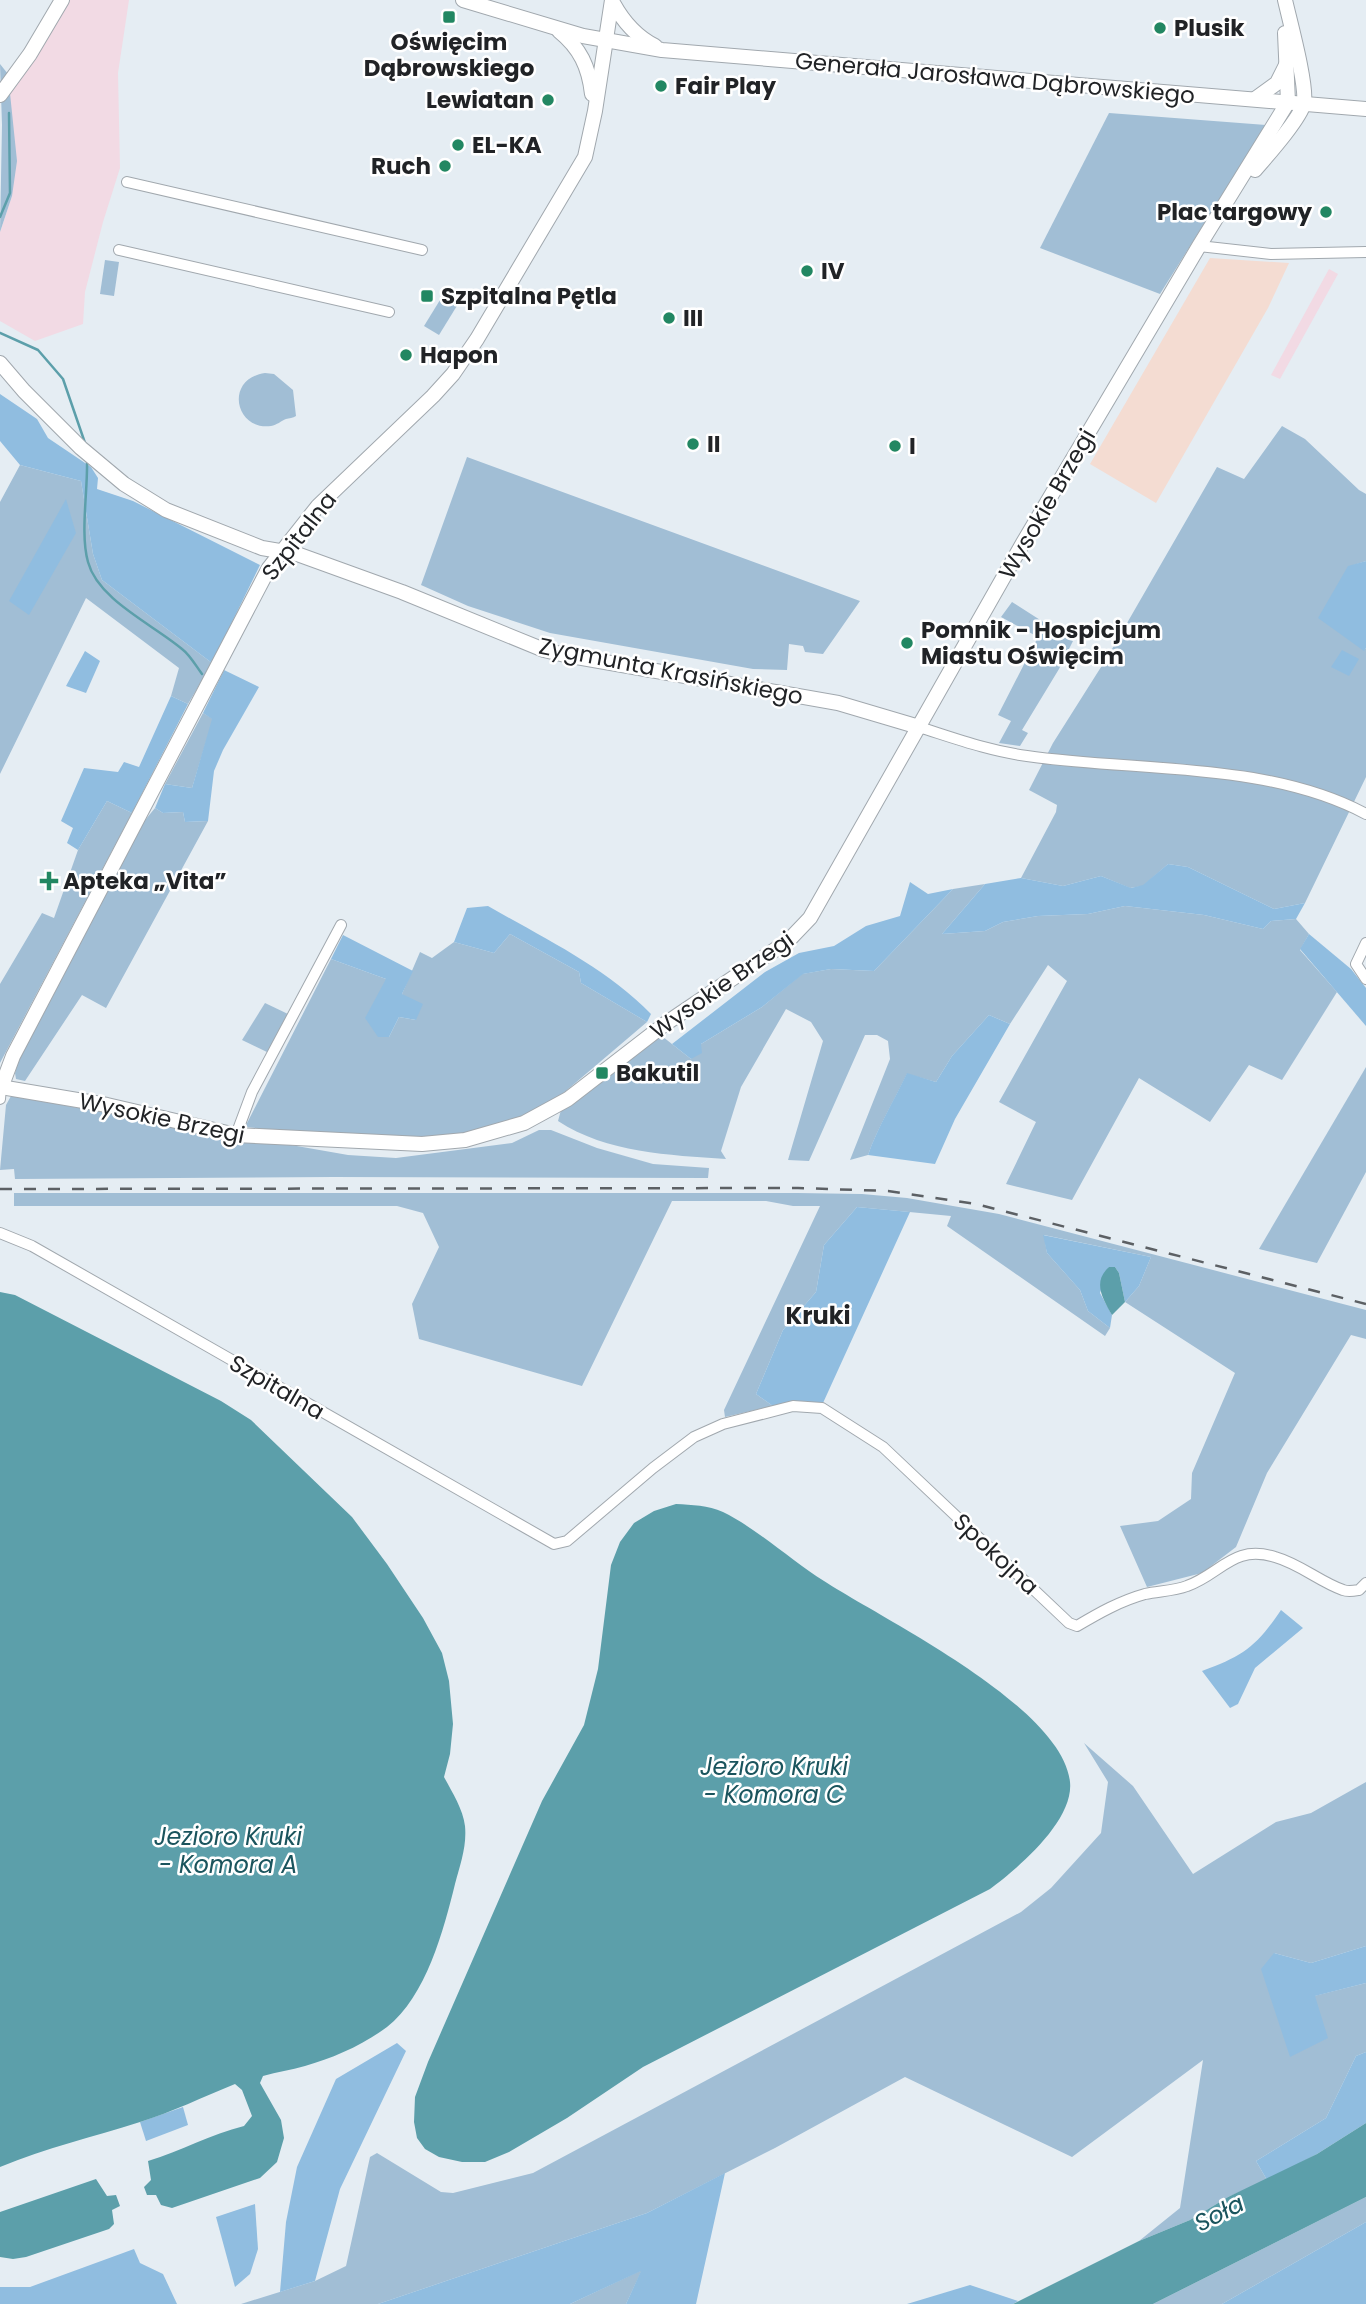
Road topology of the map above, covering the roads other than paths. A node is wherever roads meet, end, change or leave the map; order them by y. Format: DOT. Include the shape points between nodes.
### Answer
graph roads {
  1 [pos="62,0"];
  2 [pos="463,0"];
  3 [pos="1284,0"];
  4 [pos="612,1"];
  5 [pos="555,28"];
  6 [pos="606,41"];
  7 [pos="662,50"];
  8 [pos="1286,64"];
  9 [pos="0,95"];
  10 [pos="1255,99"];
  11 [pos="1288,102"];
  12 [pos="1304,103"];
  13 [pos="1366,109"];
  14 [pos="595,111"];
  15 [pos="127,182"];
  16 [pos="1229,200"];
  17 [pos="1199,246"];
  18 [pos="120,250"];
  19 [pos="422,250"];
  20 [pos="1366,252"];
  21 [pos="389,312"];
  22 [pos="0,363"];
  23 [pos="282,551"];
  24 [pos="919,727"];
  25 [pos="1366,814"];
  26 [pos="341,925"];
  27 [pos="1366,943"];
  28 [pos="1366,979"];
  29 [pos="0,1091"];
  30 [pos="236,1135"];
  31 [pos="0,1233"];
  32 [pos="554,1544"];
  33 [pos="1366,1583"];
  1 -- 9 [label="street"];
  2 -- 5 [label="street, Generała Jarosława Dąbrowskiego"];
  3 -- 8 [label="street"];
  3 -- 12 [label="street"];
  4 -- 6 [label="street, Szpitalna"];
  4 -- 7 [label="street" via="627,25"];
  5 -- 6 [label="street, Generała Jarosława Dąbrowskiego"];
  5 -- 14 [label="street" via="585,61"];
  6 -- 7 [label="street, Generała Jarosława Dąbrowskiego"];
  6 -- 14 [label="street, Szpitalna"];
  7 -- 10 [label="street, Generała Jarosława Dąbrowskiego"];
  8 -- 10 [label="street" via="1277,83"];
  8 -- 11 [label="street"];
  10 -- 11 [label="street, Generała Jarosława Dąbrowskiego"];
  11 -- 12 [label="street, Generała Jarosława Dąbrowskiego"];
  11 -- 16 [label="street, Wysokie Brzegi"];
  12 -- 13 [label="street, Generała Jarosława Dąbrowskiego"];
  12 -- 16 [label="street, Wysokie Brzegi"];
  14 -- 23 [label="street, Szpitalna" via="585,157 453,374 318,506"];
  15 -- 19 [label="street"];
  16 -- 17 [label="street, Wysokie Brzegi"];
  17 -- 20 [label="street" via="1271,254"];
  17 -- 24 [label="street, Wysokie Brzegi"];
  18 -- 21 [label="street"];
  22 -- 23 [label="street, Zygmunta Krasińskiego" via="81,448 124,484 166,510 262,548"];
  23 -- 24 [label="street, Zygmunta Krasińskiego" via="402,592 544,650 838,703"];
  23 -- 29 [label="street, Szpitalna" via="13,1056"];
  24 -- 25 [label="street, Zygmunta Krasińskiego" via="1025,756 1257,778 1308,791"];
  24 -- 30 [label="street, Wysokie Brzegi" via="799,931 546,1113 498,1132 443,1143"];
  26 -- 30 [label="street" via="251,1093"];
  27 -- 28 [label="street" via="1356,964"];
  29 -- 30 [label="street, Wysokie Brzegi" via="107,1105"];
  31 -- 32 [label="street, Szpitalna" via="32,1246"];
  32 -- 33 [label="street, Spokojna" via="567,1541 694,1437 723,1424 793,1406 822,1408 883,1447 1077,1626 1117,1604 1204,1580 1223,1563 1243,1555 1274,1556 1344,1591 1359,1590"];
}
